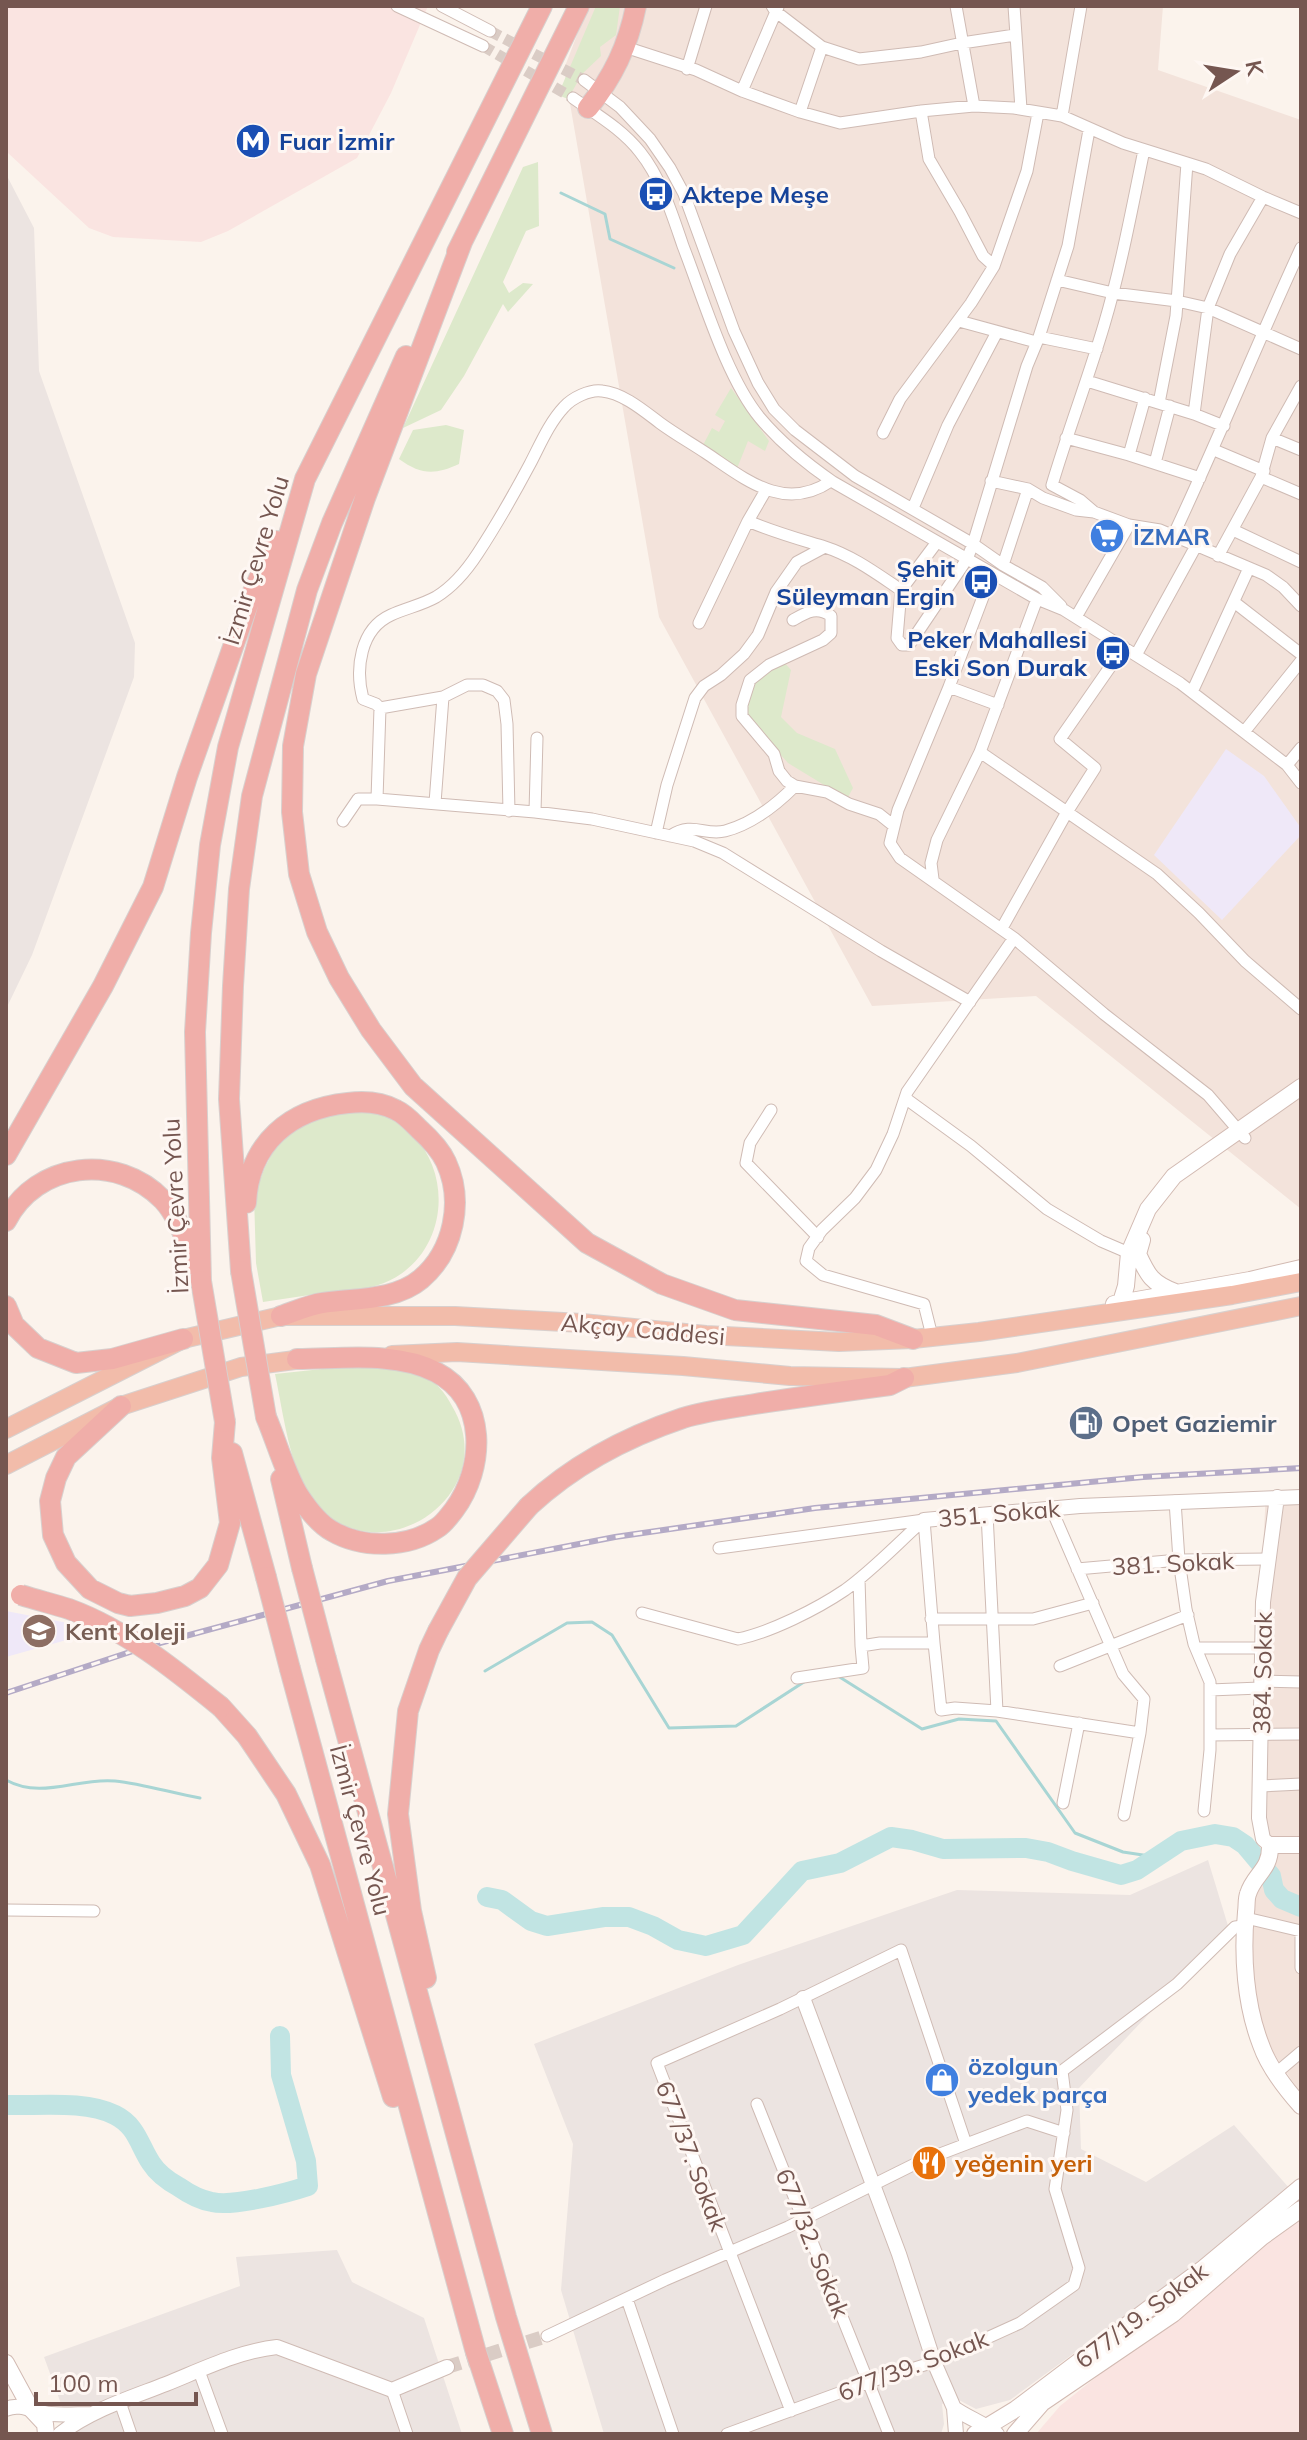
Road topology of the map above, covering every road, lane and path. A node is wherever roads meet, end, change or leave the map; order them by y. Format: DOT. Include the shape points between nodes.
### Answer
graph roads {
  1 [pos="397,6"];
  2 [pos="442,6"];
  3 [pos="542,6"];
  4 [pos="579,6"];
  5 [pos="636,6"];
  6 [pos="706,6"];
  7 [pos="956,6"];
  8 [pos="1014,6"];
  9 [pos="1081,6"];
  10 [pos="775,8"];
  11 [pos="490,31"];
  12 [pos="1015,35"];
  13 [pos="962,43"];
  14 [pos="483,46"];
  15 [pos="625,47"];
  16 [pos="822,47"];
  17 [pos="687,69"];
  18 [pos="742,91"];
  19 [pos="586,95"];
  20 [pos="974,106"];
  21 [pos="1021,109"];
  22 [pos="921,111"];
  23 [pos="800,112"];
  24 [pos="1038,113"];
  25 [pos="1062,116"];
  26 [pos="1089,130"];
  27 [pos="1144,150"];
  28 [pos="1187,163"];
  29 [pos="1263,197"];
  30 [pos="1301,213"];
  31 [pos="462,242"];
  32 [pos="1301,248"];
  33 [pos="994,266"];
  34 [pos="1057,280"];
  35 [pos="1113,293"];
  36 [pos="1177,301"];
  37 [pos="1208,308"];
  38 [pos="959,321"];
  39 [pos="997,332"];
  40 [pos="1262,333"];
  41 [pos="1037,340"];
  42 [pos="1097,349"];
  43 [pos="1301,349"];
  44 [pos="1087,381"];
  45 [pos="1301,386"];
  46 [pos="1145,398"];
  47 [pos="1164,404"];
  48 [pos="1194,414"];
  49 [pos="1224,426"];
  50 [pos="883,433"];
  51 [pos="1066,438"];
  52 [pos="1272,438"];
  53 [pos="1214,450"];
  54 [pos="1301,450"];
  55 [pos="1129,455"];
  56 [pos="1155,463"];
  57 [pos="1263,474"];
  58 [pos="1200,478"];
  59 [pos="305,479"];
  60 [pos="831,481"];
  61 [pos="991,481"];
  62 [pos="1028,489"];
  63 [pos="766,490"];
  64 [pos="1301,494"];
  65 [pos="913,508"];
  66 [pos="1094,512"];
  67 [pos="748,521"];
  68 [pos="1129,525"];
  69 [pos="1233,530"];
  70 [pos="1173,536"];
  71 [pos="937,542"];
  72 [pos="973,544"];
  73 [pos="1196,546"];
  74 [pos="825,547"];
  75 [pos="1218,556"];
  76 [pos="967,559"];
  77 [pos="1301,562"];
  78 [pos="1249,568"];
  79 [pos="998,570"];
  80 [pos="901,590"];
  81 [pos="1037,599"];
  82 [pos="1234,602"];
  83 [pos="1301,606"];
  84 [pos="1064,610"];
  85 [pos="1076,617"];
  86 [pos="793,620"];
  87 [pos="699,623"];
  88 [pos="1124,647"];
  89 [pos="1301,654"];
  90 [pos="1136,655"];
  91 [pos="1301,661"];
  92 [pos="949,687"];
  93 [pos="1192,692"];
  94 [pos="443,697"];
  95 [pos="998,705"];
  96 [pos="380,708"];
  97 [pos="1244,732"];
  98 [pos="537,738"];
  99 [pos="1301,748"];
  100 [pos="980,752"];
  101 [pos="1287,765"];
  102 [pos="1301,783"];
  103 [pos="795,786"];
  104 [pos="377,799"];
  105 [pos="435,803"];
  106 [pos="509,811"];
  107 [pos="535,812"];
  108 [pos="1067,812"];
  109 [pos="343,821"];
  110 [pos="894,826"];
  111 [pos="656,833"];
  112 [pos="670,836"];
  113 [pos="933,879"];
  114 [pos="1002,928"];
  115 [pos="1014,938"];
  116 [pos="970,1002"];
  117 [pos="1301,1009"];
  118 [pos="1301,1087"];
  119 [pos="905,1098"];
  120 [pos="1301,1100"];
  121 [pos="771,1110"];
  122 [pos="1242,1134"];
  123 [pos="6,1155"];
  124 [pos="6,1221"];
  125 [pos="818,1237"];
  126 [pos="1129,1253"];
  127 [pos="1301,1268"];
  128 [pos="241,1271"];
  129 [pos="201,1281"];
  130 [pos="1301,1282"];
  131 [pos="1175,1292"];
  132 [pos="1121,1302"];
  133 [pos="6,1306"];
  134 [pos="1301,1306"];
  135 [pos="281,1316"];
  136 [pos="1051,1322"];
  137 [pos="923,1338"];
  138 [pos="183,1339"];
  139 [pos="297,1359"];
  140 [pos="904,1378"];
  141 [pos="121,1406"];
  142 [pos="266,1417"];
  143 [pos="225,1422"];
  144 [pos="6,1429"];
  145 [pos="6,1465"];
  146 [pos="1277,1497"];
  147 [pos="1301,1497"];
  148 [pos="1175,1501"];
  149 [pos="1051,1508"];
  150 [pos="987,1514"];
  151 [pos="924,1520"];
  152 [pos="719,1548"];
  153 [pos="1268,1559"];
  154 [pos="1179,1560"];
  155 [pos="1077,1569"];
  156 [pos="859,1579"];
  157 [pos="13,1594"];
  158 [pos="1093,1603"];
  159 [pos="642,1613"];
  160 [pos="1188,1615"];
  161 [pos="931,1619"];
  162 [pos="993,1621"];
  163 [pos="934,1643"];
  164 [pos="861,1646"];
  165 [pos="1111,1646"];
  166 [pos="1197,1648"];
  167 [pos="1261,1648"];
  168 [pos="1060,1666"];
  169 [pos="797,1678"];
  170 [pos="1301,1682"];
  171 [pos="1260,1685"];
  172 [pos="1210,1690"];
  173 [pos="997,1711"];
  174 [pos="1079,1723"];
  175 [pos="1140,1733"];
  176 [pos="1260,1734"];
  177 [pos="1301,1734"];
  178 [pos="1210,1735"];
  179 [pos="1301,1784"];
  180 [pos="1261,1786"];
  181 [pos="1063,1803"];
  182 [pos="1204,1811"];
  183 [pos="1124,1815"];
  184 [pos="1301,1845"];
  185 [pos="1270,1852"];
  186 [pos="6,1910"];
  187 [pos="94,1911"];
  188 [pos="1245,1922"];
  189 [pos="1301,1968"];
  190 [pos="803,1998"];
  191 [pos="1301,2052"];
  192 [pos="437,2065"];
  193 [pos="1275,2074"];
  194 [pos="757,2104"];
  195 [pos="1301,2106"];
  196 [pos="1064,2133"];
  197 [pos="966,2144"];
  198 [pos="872,2184"];
  199 [pos="1301,2187"];
  200 [pos="1301,2209"];
  201 [pos="803,2219"];
  202 [pos="728,2252"];
  203 [pos="454,2271"];
  204 [pos="627,2299"];
  205 [pos="547,2336"];
  206 [pos="934,2362"];
  207 [pos="6,2363"];
  208 [pos="447,2367"];
  209 [pos="199,2371"];
  210 [pos="869,2382"];
  211 [pos="392,2390"];
  212 [pos="120,2402"];
  213 [pos="954,2408"];
  214 [pos="6,2409"];
  215 [pos="31,2409"];
  216 [pos="791,2411"];
  217 [pos="91,2414"];
  218 [pos="987,2431"];
  219 [pos="46,2434"];
  220 [pos="60,2434"];
  221 [pos="131,2434"];
  222 [pos="222,2434"];
  223 [pos="407,2434"];
  224 [pos="503,2434"];
  225 [pos="542,2434"];
  226 [pos="673,2434"];
  227 [pos="727,2434"];
  228 [pos="889,2434"];
  229 [pos="956,2434"];
  230 [pos="1015,2434"];
  1 -- 14 [label="street"];
  2 -- 11 [label="street"];
  3 -- 59 [label="highway, İzmir Çevre Yolu"];
  4 -- 31 [label="highway, İzmir Çevre Yolu"];
  5 -- 15 [label="highway"];
  6 -- 17 [label="street"];
  7 -- 13 [label="street"];
  8 -- 12 [label="street"];
  9 -- 25 [label="street"];
  10 -- 16 [label="street"];
  10 -- 18 [label="street"];
  12 -- 13 [label="street"];
  12 -- 21 [label="street"];
  13 -- 16 [label="street" via="859,59"];
  13 -- 20 [label="street"];
  15 -- 17 [label="street"];
  15 -- 19 [label="highway" via="615,70"];
  16 -- 23 [label="street"];
  17 -- 18 [label="street"];
  18 -- 23 [label="street"];
  19 -- 60 [label="street" via="649,166 723,351 758,416"];
  19 -- 65 [label="street" via="620,107 670,168 734,331 774,409 855,476"];
  20 -- 21 [label="street"];
  20 -- 22 [label="street"];
  21 -- 24 [label="street"];
  22 -- 23 [label="street" via="840,123"];
  22 -- 33 [label="street" via="929,159 983,256"];
  24 -- 25 [label="street"];
  24 -- 33 [label="street" via="1027,171"];
  25 -- 26 [label="street"];
  26 -- 27 [label="street"];
  26 -- 34 [label="street"];
  27 -- 28 [label="street"];
  27 -- 35 [label="street"];
  28 -- 29 [label="street"];
  28 -- 36 [label="street"];
  29 -- 30 [label="street"];
  29 -- 37 [label="street" via="1230,254"];
  31 -- 128 [label="highway, İzmir Çevre Yolu" via="332,523 307,590 252,796 239,889 229,1099"];
  31 -- 137 [label="highway" via="365,498 306,674 293,746 292,812 299,874 317,932 371,1030 413,1086 587,1243 662,1284 735,1310 876,1325"];
  32 -- 40 [label="street"];
  33 -- 38 [label="street"];
  34 -- 35 [label="street"];
  34 -- 41 [label="street"];
  35 -- 36 [label="street"];
  35 -- 42 [label="street"];
  36 -- 37 [label="street"];
  36 -- 47 [label="street"];
  37 -- 40 [label="street"];
  37 -- 48 [label="street"];
  38 -- 39 [label="street"];
  38 -- 50 [label="street" via="900,399"];
  39 -- 41 [label="street"];
  39 -- 65 [label="street" via="948,425"];
  40 -- 43 [label="street"];
  40 -- 49 [label="street"];
  41 -- 42 [label="street"];
  41 -- 61 [label="street"];
  42 -- 44 [label="street"];
  44 -- 46 [label="street"];
  44 -- 51 [label="street"];
  45 -- 52 [label="street"];
  46 -- 47 [label="street"];
  46 -- 55 [label="street"];
  47 -- 48 [label="street"];
  47 -- 56 [label="street"];
  48 -- 49 [label="street"];
  49 -- 53 [label="street"];
  51 -- 55 [label="street"];
  51 -- 66 [label="street" via="1052,485"];
  52 -- 54 [label="street"];
  52 -- 57 [label="street"];
  53 -- 57 [label="street"];
  53 -- 58 [label="street"];
  55 -- 56 [label="street"];
  56 -- 58 [label="street"];
  57 -- 64 [label="street"];
  57 -- 69 [label="street"];
  58 -- 70 [label="street"];
  59 -- 123 [label="highway" via="251,596 153,887"];
  59 -- 129 [label="highway, İzmir Çevre Yolu" via="228,747 210,845 195,1032"];
  60 -- 63 [label="street" via="806,493"];
  60 -- 71 [label="street"];
  61 -- 62 [label="street"];
  61 -- 72 [label="street"];
  62 -- 66 [label="street" via="1076,510"];
  62 -- 79 [label="street"];
  63 -- 67 [label="street"];
  63 -- 96 [label="street" via="612,393 601,390 580,396 553,421 496,526 453,585 376,624 364,644 358,681 363,699"];
  65 -- 72 [label="street"];
  66 -- 68 [label="street"];
  67 -- 74 [label="street"];
  67 -- 87 [label="street"];
  68 -- 70 [label="street"];
  68 -- 85 [label="street"];
  69 -- 75 [label="street"];
  69 -- 77 [label="street"];
  70 -- 73 [label="street"];
  71 -- 76 [label="street"];
  71 -- 80 [label="street"];
  72 -- 76 [label="street"];
  72 -- 79 [label="street"];
  73 -- 75 [label="street"];
  73 -- 90 [label="street"];
  74 -- 80 [label="street"];
  74 -- 111 [label="street" via="797,562 744,654 695,698"];
  75 -- 78 [label="street"];
  76 -- 79 [label="street"];
  76 -- 80 [label="street" via="909,645 897,638"];
  78 -- 82 [label="street"];
  78 -- 83 [label="street" via="1283,587"];
  79 -- 81 [label="street"];
  79 -- 84 [label="street" via="1042,587"];
  79 -- 92 [label="street"];
  81 -- 84 [label="street"];
  81 -- 95 [label="street"];
  82 -- 89 [label="street"];
  82 -- 93 [label="street"];
  84 -- 85 [label="street"];
  85 -- 88 [label="street"];
  86 -- 103 [label="street" via="812,610 825,611 831,616 831,633 750,680 742,716"];
  88 -- 90 [label="street"];
  88 -- 108 [label="street" via="1060,739 1095,768"];
  90 -- 93 [label="street"];
  91 -- 97 [label="street"];
  92 -- 95 [label="street"];
  92 -- 110 [label="street"];
  93 -- 97 [label="street"];
  94 -- 96 [label="street"];
  94 -- 105 [label="street"];
  94 -- 106 [label="street" via="467,685 483,685 504,700"];
  95 -- 100 [label="street"];
  96 -- 104 [label="street"];
  97 -- 101 [label="street"];
  98 -- 107 [label="street"];
  99 -- 101 [label="street"];
  100 -- 108 [label="street"];
  100 -- 113 [label="street" via="937,840"];
  101 -- 102 [label="street"];
  103 -- 110 [label="street" via="827,792"];
  103 -- 112 [label="street" via="768,810 724,832 692,827"];
  104 -- 105 [label="street"];
  104 -- 109 [label="street" via="358,799"];
  105 -- 106 [label="street"];
  106 -- 107 [label="street"];
  107 -- 111 [label="street"];
  108 -- 114 [label="street"];
  108 -- 117 [label="street" via="1157,874"];
  110 -- 113 [label="street" via="890,843 900,858"];
  111 -- 112 [label="street"];
  112 -- 116 [label="street" via="723,853"];
  113 -- 114 [label="street"];
  114 -- 115 [label="street"];
  115 -- 116 [label="street"];
  115 -- 122 [label="street" via="1208,1095"];
  116 -- 119 [label="street"];
  118 -- 122 [label="main road"];
  119 -- 125 [label="street" via="876,1170"];
  119 -- 126 [label="street" via="1047,1209"];
  120 -- 122 [label="main road"];
  121 -- 125 [label="street" via="750,1143 746,1163"];
  122 -- 126 [label="main road" via="1174,1176 1148,1209"];
  122 -- 131 [label="main road" via="1182,1182 1145,1230 1138,1254 1147,1274"];
  124 -- 129 [label="highway" via="24,1194 47,1181 72,1171 106,1169 134,1179 164,1201"];
  125 -- 137 [label="street" via="806,1261 823,1275 924,1304"];
  126 -- 132 [label="main road"];
  127 -- 131 [label="main road"];
  128 -- 135 [label="highway" via="247,1181 262,1149 298,1116 328,1105 376,1103 402,1114 435,1146 446,1161 456,1199 444,1251 421,1279 403,1290 318,1303"];
  128 -- 142 [label="highway, İzmir Çevre Yolu, bridge"];
  129 -- 143 [label="highway, İzmir Çevre Yolu, bridge"];
  130 -- 136 [label="highway, Akçay Caddesi"];
  131 -- 132 [label="main road"];
  132 -- 136 [label="main road"];
  133 -- 138 [label="highway" via="14,1325 38,1348 76,1363"];
  134 -- 140 [label="highway, Akçay Caddesi" via="1017,1363"];
  135 -- 137 [label="highway, Akçay Caddesi" via="455,1316 839,1342"];
  135 -- 138 [label="highway, Akçay Caddesi"];
  136 -- 137 [label="highway, Akçay Caddesi"];
  138 -- 144 [label="highway, Akçay Caddesi"];
  139 -- 140 [label="highway, Akçay Caddesi" via="457,1352 790,1376"];
  139 -- 141 [label="highway, Akçay Caddesi" via="241,1367"];
  139 -- 142 [label="highway" via="399,1361 423,1366 453,1384 466,1400 478,1439 472,1480 463,1498 439,1527 404,1541 370,1543 339,1534 297,1494"];
  140 -- 192 [label="highway, bridge" via="890,1385 685,1418 627,1440 546,1491 467,1578 429,1650 408,1711 398,1814"];
  141 -- 143 [label="highway" via="66,1457 50,1501 53,1535 66,1563 90,1589 130,1606 185,1596 200,1588 218,1565 230,1523 222,1458"];
  141 -- 145 [label="highway, Akçay Caddesi"];
  142 -- 192 [label="highway, İzmir Çevre Yolu, bridge"];
  143 -- 203 [label="highway, İzmir Çevre Yolu, bridge"];
  146 -- 147 [label="street, 351. Sokak"];
  146 -- 148 [label="street, 351. Sokak"];
  146 -- 153 [label="street, 384. Sokak"];
  148 -- 149 [label="street, 351. Sokak"];
  148 -- 154 [label="street"];
  149 -- 150 [label="street, 351. Sokak"];
  149 -- 155 [label="street"];
  150 -- 151 [label="street, 351. Sokak"];
  150 -- 162 [label="street"];
  151 -- 152 [label="street"];
  151 -- 156 [label="street, 351. Sokak"];
  151 -- 161 [label="street"];
  153 -- 154 [label="street, 381. Sokak"];
  153 -- 167 [label="street, 384. Sokak"];
  154 -- 155 [label="street, 381. Sokak"];
  154 -- 160 [label="street"];
  155 -- 158 [label="street"];
  156 -- 159 [label="street, 351. Sokak" via="783,1623 738,1639"];
  156 -- 164 [label="street"];
  157 -- 203 [label="highway, bridge" via="70,1610 125,1636 170,1666 221,1707 286,1794 320,1865 424,2198"];
  158 -- 162 [label="street" via="1033,1619"];
  158 -- 165 [label="street"];
  160 -- 165 [label="street"];
  160 -- 166 [label="street"];
  161 -- 162 [label="street"];
  161 -- 163 [label="street"];
  162 -- 173 [label="street"];
  163 -- 164 [label="street"];
  163 -- 173 [label="street" via="941,1710"];
  164 -- 169 [label="street" via="863,1668"];
  165 -- 168 [label="street"];
  165 -- 175 [label="street" via="1123,1674 1144,1699"];
  166 -- 167 [label="street"];
  166 -- 172 [label="street"];
  167 -- 171 [label="street, 384. Sokak"];
  170 -- 171 [label="street"];
  171 -- 172 [label="street"];
  171 -- 176 [label="street, 384. Sokak"];
  172 -- 178 [label="street"];
  173 -- 174 [label="street"];
  174 -- 175 [label="street"];
  174 -- 181 [label="street"];
  175 -- 183 [label="street"];
  176 -- 177 [label="street"];
  176 -- 178 [label="street"];
  176 -- 180 [label="street, 384. Sokak"];
  178 -- 182 [label="street"];
  179 -- 180 [label="street"];
  180 -- 185 [label="street, 384. Sokak" via="1259,1818"];
  184 -- 185 [label="main road"];
  185 -- 188 [label="main road" via="1248,1892"];
  186 -- 187 [label="street"];
  188 -- 189 [label="street" via="1301,1931"];
  188 -- 193 [label="main road" via="1250,2002 1260,2044"];
  188 -- 196 [label="street" via="1177,1984 1062,2071"];
  190 -- 197 [label="street, 677/37. Sokak" via="901,1950"];
  190 -- 198 [label="street"];
  190 -- 202 [label="street, 677/37. Sokak" via="657,2063"];
  191 -- 193 [label="street"];
  192 -- 225 [label="highway, İzmir Çevre Yolu"];
  193 -- 195 [label="main road"];
  194 -- 201 [label="street, 677/32. Sokak"];
  196 -- 197 [label="street" via="1027,2121"];
  196 -- 206 [label="street, 677/39. Sokak" via="1055,2189 1079,2268 1074,2285 1020,2323"];
  197 -- 198 [label="street"];
  198 -- 201 [label="street"];
  198 -- 206 [label="street"];
  199 -- 218 [label="main road, 677/19. Sokak"];
  200 -- 230 [label="main road, 677/19. Sokak" via="1173,2314 1042,2403"];
  201 -- 202 [label="street"];
  201 -- 210 [label="street, 677/32. Sokak"];
  202 -- 204 [label="street"];
  202 -- 216 [label="street, 677/37. Sokak"];
  203 -- 224 [label="highway, İzmir Çevre Yolu"];
  204 -- 205 [label="street"];
  204 -- 226 [label="street"];
  206 -- 210 [label="street, 677/39. Sokak"];
  206 -- 213 [label="street"];
  207 -- 215 [label="main road"];
  208 -- 211 [label="street"];
  209 -- 211 [label="street" via="277,2347"];
  209 -- 212 [label="street"];
  209 -- 222 [label="street"];
  210 -- 216 [label="street, 677/39. Sokak"];
  210 -- 228 [label="street, 677/32. Sokak"];
  211 -- 223 [label="street"];
  212 -- 217 [label="street"];
  212 -- 221 [label="street"];
  213 -- 218 [label="street"];
  213 -- 229 [label="street"];
  214 -- 215 [label="street"];
  215 -- 217 [label="street"];
  215 -- 219 [label="main road" via="45,2424"];
  216 -- 227 [label="street, 677/39. Sokak"];
  217 -- 220 [label="street"];
}
